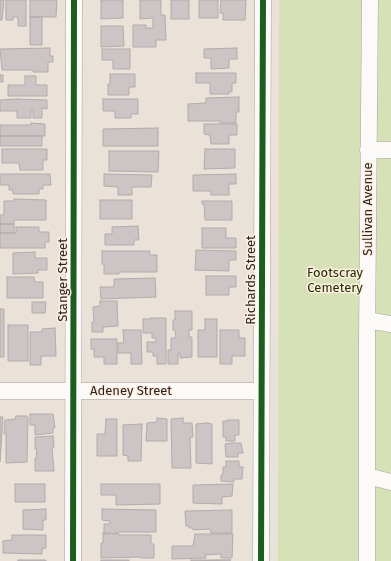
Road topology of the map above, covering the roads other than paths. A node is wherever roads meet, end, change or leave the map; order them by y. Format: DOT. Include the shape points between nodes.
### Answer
graph roads {
  1 [pos="74,0"];
  2 [pos="264,0"];
  3 [pos="370,0"];
  4 [pos="368,150"];
  5 [pos="391,150"];
  6 [pos="368,320"];
  7 [pos="391,324"];
  8 [pos="0,391"];
  9 [pos="74,391"];
  10 [pos="261,391"];
  11 [pos="367,476"];
  12 [pos="391,482"];
  13 [pos="74,561"];
  14 [pos="261,561"];
  15 [pos="367,561"];
  1 -- 9 [label="street, Stanger Street"];
  2 -- 10 [label="street, Richards Street"];
  3 -- 4 [label="street, Sullivan Avenue"];
  4 -- 5 [label="street"];
  4 -- 6 [label="street, Sullivan Avenue"];
  6 -- 7 [label="street"];
  6 -- 11 [label="street, Sullivan Avenue"];
  8 -- 9 [label="street, Adeney Street"];
  9 -- 10 [label="street, Adeney Street"];
  9 -- 13 [label="street, Stanger Street"];
  10 -- 14 [label="street, Richards Street"];
  11 -- 12 [label="street"];
  11 -- 15 [label="street, Sullivan Avenue"];
}
